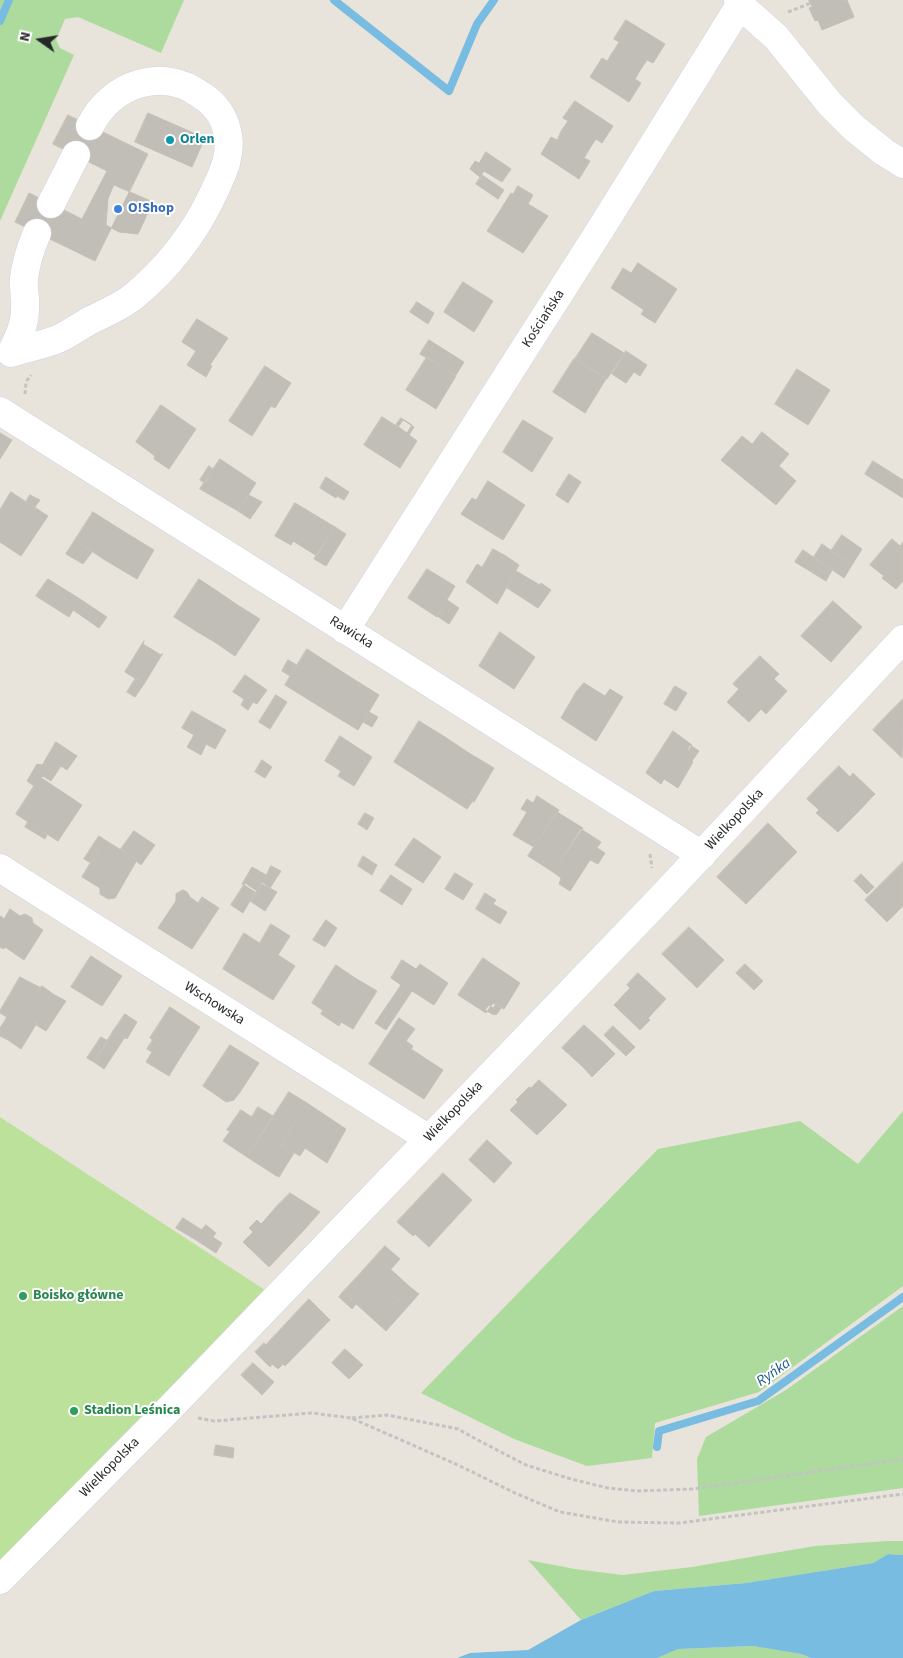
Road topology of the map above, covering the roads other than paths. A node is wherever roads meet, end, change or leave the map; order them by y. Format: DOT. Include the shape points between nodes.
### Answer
graph roads {
  1 [pos="739,3"];
  2 [pos="90,126"];
  3 [pos="76,155"];
  4 [pos="903,164"];
  5 [pos="51,204"];
  6 [pos="37,233"];
  7 [pos="6,362"];
  8 [pos="0,411"];
  9 [pos="345,630"];
  10 [pos="903,639"];
  11 [pos="702,855"];
  12 [pos="0,868"];
  13 [pos="429,1138"];
  14 [pos="0,1580"];
  1 -- 4 [label="street, Kościańska" via="776,37 830,104 854,128"];
  1 -- 9 [label="street, Kościańska" via="600,230"];
  2 -- 7 [label="street" via="103,105 125,89 152,81 182,85 196,91 216,108 227,131 228,157 212,198 196,225 156,275 132,297 58,339"];
  3 -- 5 [label="street"];
  6 -- 7 [label="street" via="24,277 23,324"];
  8 -- 9 [label="street, Rawicka"];
  9 -- 11 [label="street, Rawicka"];
  10 -- 11 [label="street, Wielkopolska"];
  11 -- 13 [label="street, Wielkopolska"];
  12 -- 13 [label="street, Wschowska"];
  13 -- 14 [label="street, Wielkopolska"];
}
